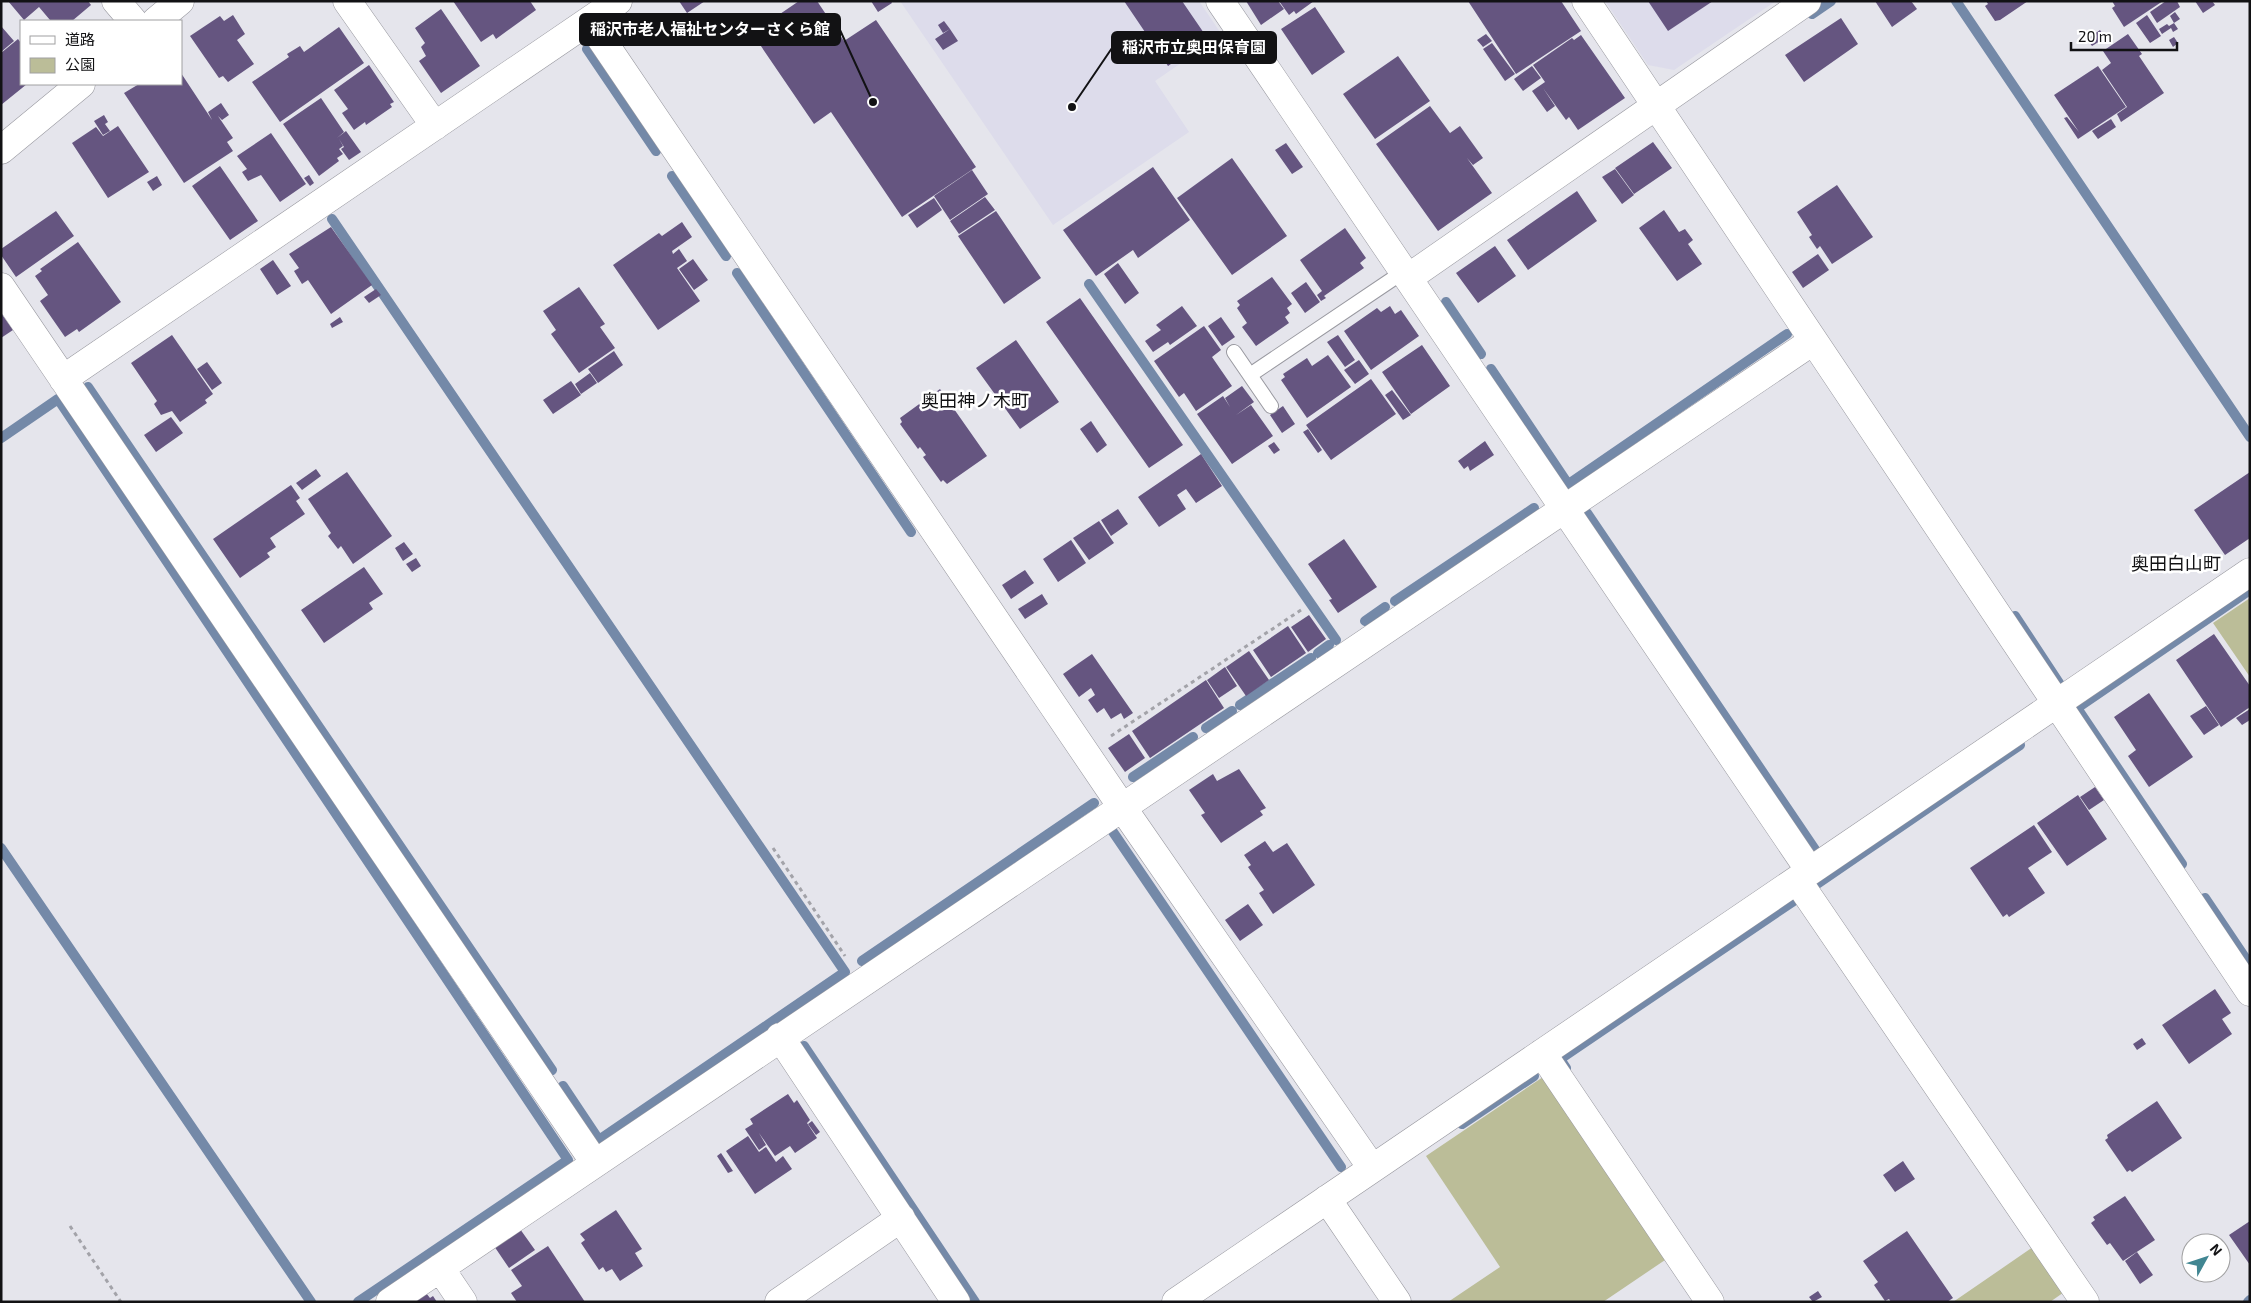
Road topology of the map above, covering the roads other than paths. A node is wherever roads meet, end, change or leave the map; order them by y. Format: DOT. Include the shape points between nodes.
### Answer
graph roads {
  1 [pos="116,1"];
  2 [pos="180,1"];
  3 [pos="347,1"];
  4 [pos="618,1"];
  5 [pos="1220,1"];
  6 [pos="1586,1"];
  7 [pos="1806,1"];
  8 [pos="132,20"];
  9 [pos="157,20"];
  10 [pos="589,21"];
  11 [pos="80,85"];
  12 [pos="1655,105"];
  13 [pos="435,126"];
  14 [pos="1,150"];
  15 [pos="1406,275"];
  16 [pos="1,287"];
  17 [pos="1813,341"];
  18 [pos="1234,352"];
  19 [pos="1250,375"];
  20 [pos="63,379"];
  21 [pos="1271,406"];
  22 [pos="1564,509"];
  23 [pos="2250,572"];
  24 [pos="2057,703"];
  25 [pos="1122,807"];
  26 [pos="1803,876"];
  27 [pos="2250,992"];
  28 [pos="780,1037"];
  29 [pos="1542,1053"];
  30 [pos="594,1163"];
  31 [pos="1372,1168"];
  32 [pos="1327,1199"];
  33 [pos="901,1218"];
  34 [pos="440,1268"];
  35 [pos="390,1302"];
  36 [pos="462,1302"];
  37 [pos="779,1302"];
  38 [pos="956,1302"];
  39 [pos="1176,1302"];
  40 [pos="1397,1302"];
  41 [pos="1710,1302"];
  42 [pos="2085,1302"];
  1 -- 8 [label="street"];
  2 -- 9 [label="street"];
  3 -- 13 [label="street"];
  4 -- 10 [label="street"];
  5 -- 15 [label="street"];
  6 -- 12 [label="street"];
  7 -- 12 [label="street"];
  10 -- 13 [label="street"];
  10 -- 25 [label="street"];
  11 -- 14 [label="street"];
  12 -- 15 [label="street"];
  12 -- 17 [label="street"];
  13 -- 20 [label="street"];
  15 -- 19 [label="lane"];
  15 -- 22 [label="street"];
  16 -- 20 [label="street"];
  17 -- 22 [label="street"];
  17 -- 24 [label="street"];
  18 -- 19 [label="lane"];
  19 -- 21 [label="lane"];
  20 -- 30 [label="street"];
  22 -- 25 [label="street"];
  22 -- 26 [label="street"];
  23 -- 24 [label="street"];
  24 -- 26 [label="street"];
  24 -- 27 [label="street"];
  25 -- 28 [label="street"];
  25 -- 31 [label="street"];
  26 -- 29 [label="street"];
  26 -- 42 [label="street"];
  28 -- 30 [label="street"];
  28 -- 33 [label="street"];
  29 -- 31 [label="street"];
  29 -- 41 [label="street"];
  30 -- 34 [label="street"];
  31 -- 32 [label="street"];
  32 -- 39 [label="street"];
  32 -- 40 [label="street"];
  33 -- 37 [label="street"];
  33 -- 38 [label="street"];
  34 -- 35 [label="street"];
  34 -- 36 [label="street"];
}
